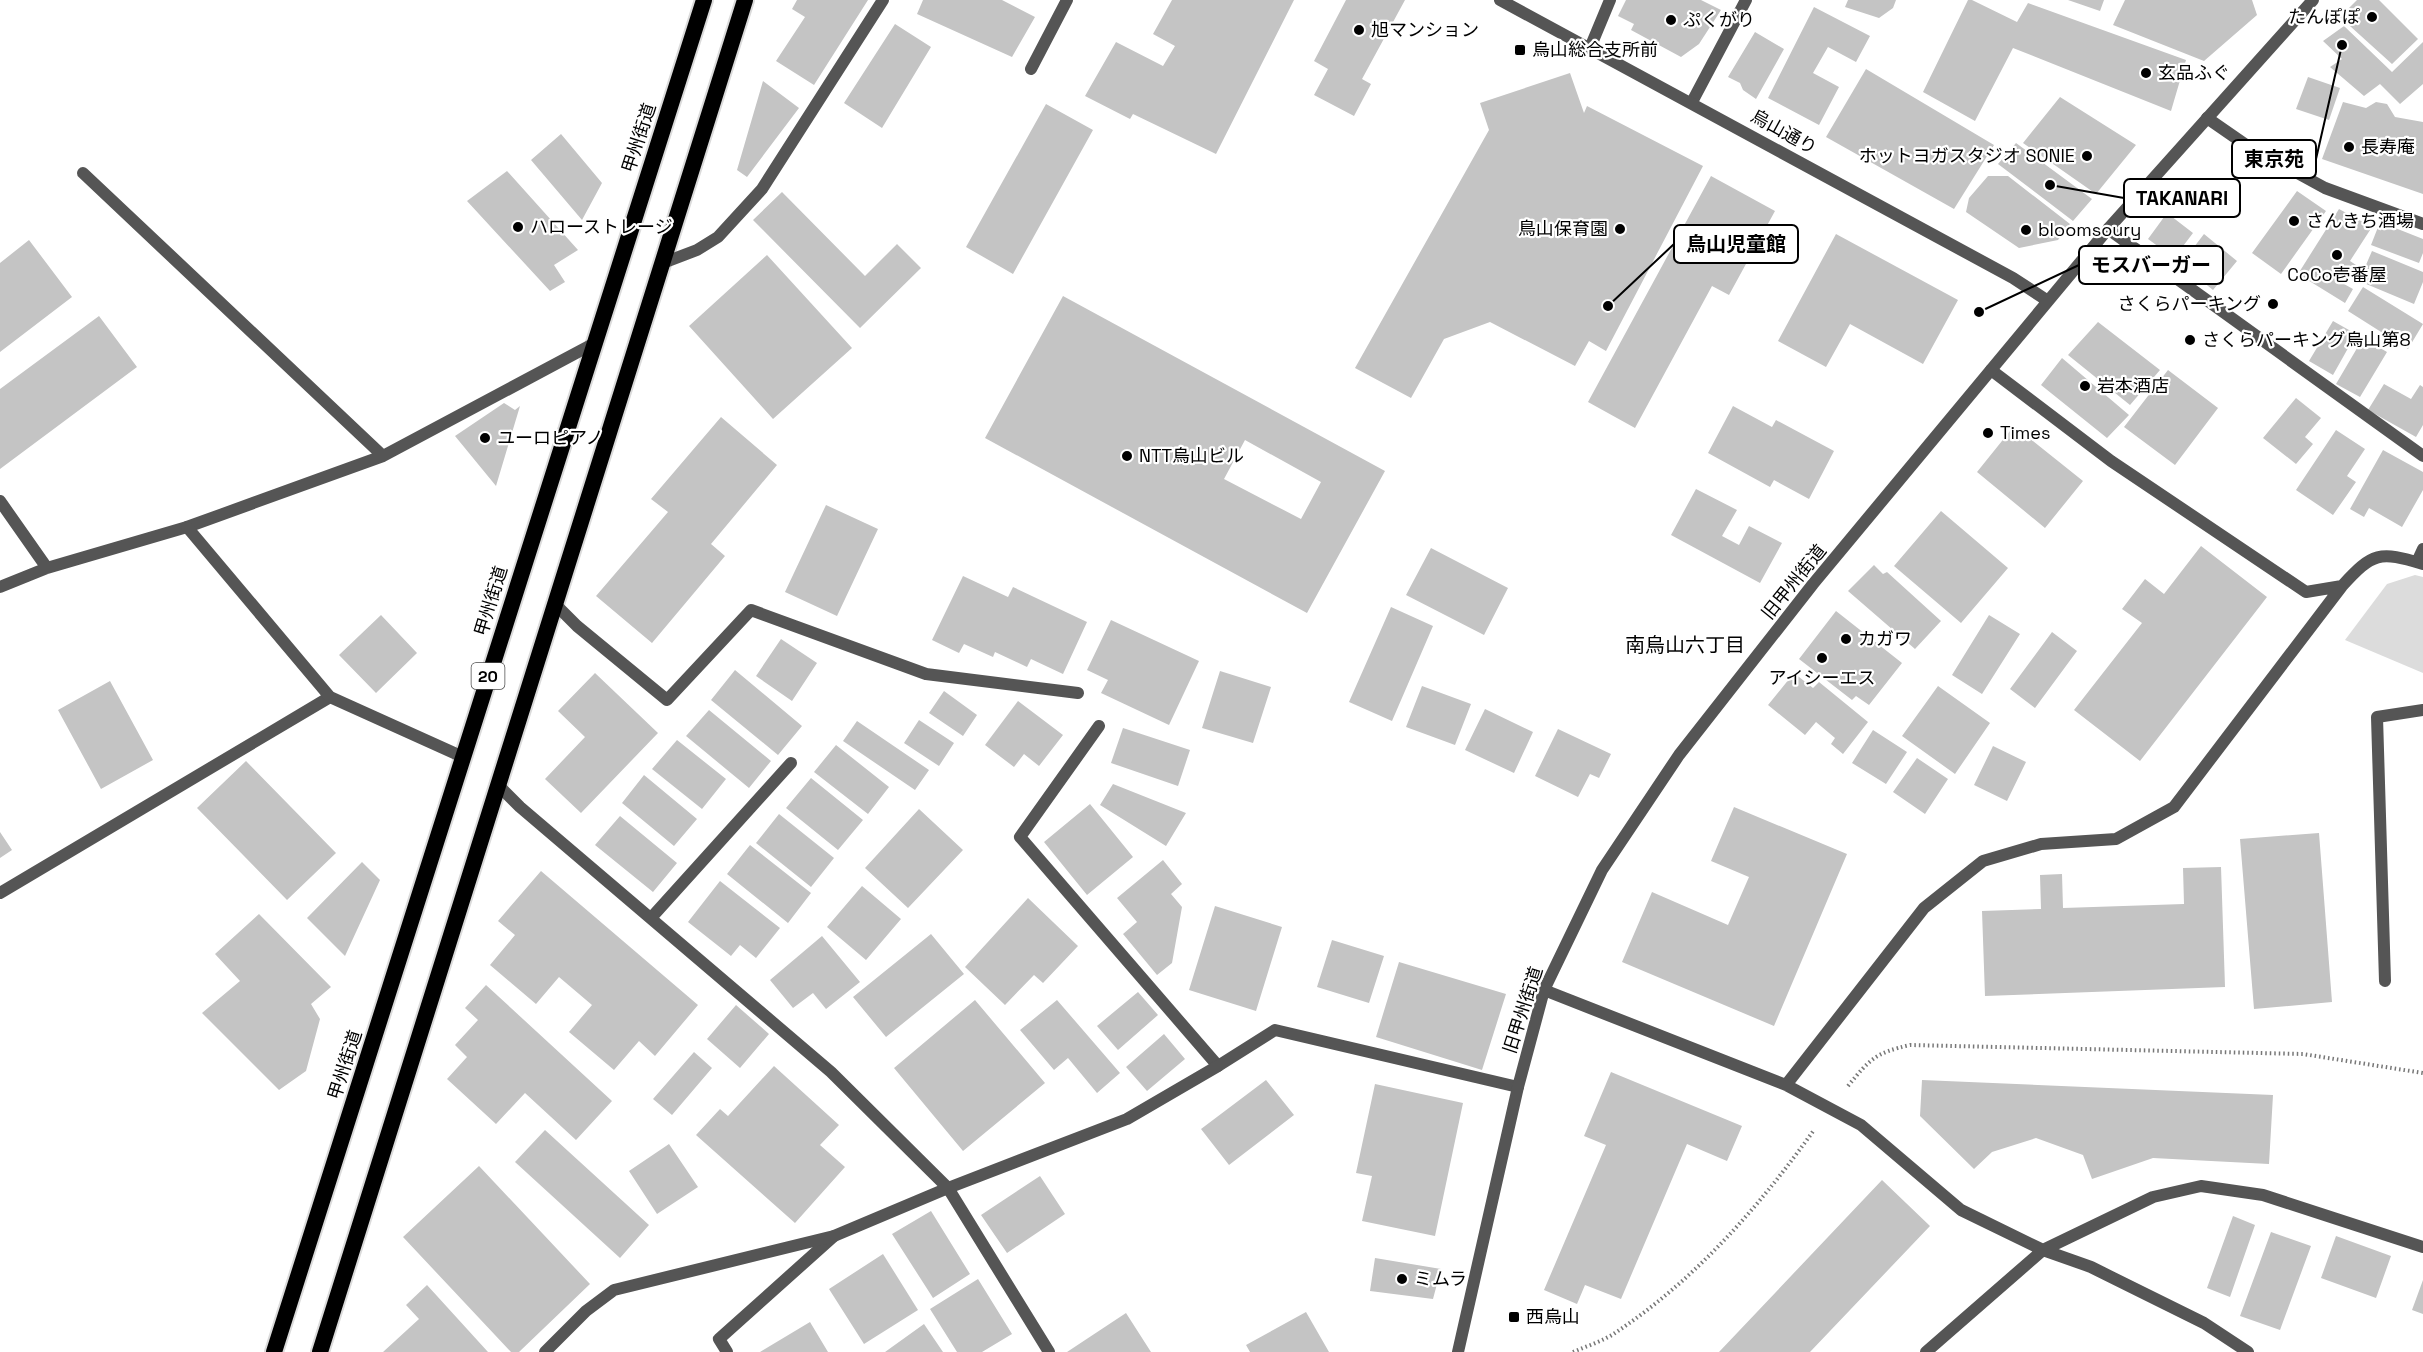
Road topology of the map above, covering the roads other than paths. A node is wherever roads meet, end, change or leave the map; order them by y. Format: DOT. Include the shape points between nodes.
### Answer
graph roads {
  1 [pos="704,0"];
  2 [pos="745,0"];
  3 [pos="883,0"];
  4 [pos="1067,0"];
  5 [pos="1500,0"];
  6 [pos="1610,0"];
  7 [pos="1746,0"];
  8 [pos="2313,0"];
  9 [pos="1517,4"];
  10 [pos="1590,48"];
  11 [pos="1031,69"];
  12 [pos="1692,102"];
  13 [pos="2207,118"];
  14 [pos="83,173"];
  15 [pos="2423,224"];
  16 [pos="2108,229"];
  17 [pos="663,263"];
  18 [pos="2048,301"];
  19 [pos="593,344"];
  20 [pos="1991,370"];
  21 [pos="383,456"];
  22 [pos="2423,456"];
  23 [pos="0,501"];
  24 [pos="187,526"];
  25 [pos="2423,549"];
  26 [pos="2420,563"];
  27 [pos="47,568"];
  28 [pos="2342,586"];
  29 [pos="0,587"];
  30 [pos="556,605"];
  31 [pos="1078,693"];
  32 [pos="330,697"];
  33 [pos="2423,710"];
  34 [pos="1099,726"];
  35 [pos="463,757"];
  36 [pos="791,763"];
  37 [pos="499,786"];
  38 [pos="0,893"];
  39 [pos="651,918"];
  40 [pos="2385,981"];
  41 [pos="1544,990"];
  42 [pos="1218,1066"];
  43 [pos="1786,1085"];
  44 [pos="1518,1087"];
  45 [pos="948,1188"];
  46 [pos="834,1236"];
  47 [pos="2423,1247"];
  48 [pos="2043,1250"];
  49 [pos="274,1352"];
  50 [pos="320,1352"];
  51 [pos="545,1352"];
  52 [pos="728,1352"];
  53 [pos="1049,1352"];
  54 [pos="1458,1352"];
  55 [pos="1926,1352"];
  56 [pos="2248,1352"];
  1 -- 19 [label="highway, 甲州街道 / 20"];
  2 -- 17 [label="highway, 20"];
  3 -- 17 [label="street" via="762,189 718,237"];
  4 -- 11 [label="street"];
  5 -- 9 [label="street, 烏山通り"];
  6 -- 10 [label="street"];
  7 -- 12 [label="street"];
  8 -- 13 [label="street, 旧甲州街道"];
  9 -- 10 [label="street, 烏山通り"];
  10 -- 12 [label="street, 烏山通り"];
  12 -- 18 [label="street, 烏山通り"];
  13 -- 15 [label="street" via="2246,145 2325,188"];
  13 -- 16 [label="street, 旧甲州街道"];
  14 -- 21 [label="street"];
  16 -- 18 [label="street, 旧甲州街道"];
  16 -- 22 [label="street"];
  17 -- 30 [label="highway, 20"];
  18 -- 20 [label="street, 旧甲州街道"];
  19 -- 21 [label="street"];
  19 -- 35 [label="highway, 甲州街道 / 20"];
  20 -- 28 [label="street" via="2111,461 2306,592"];
  20 -- 41 [label="street, 旧甲州街道" via="1679,755 1602,870"];
  21 -- 24 [label="street"];
  23 -- 27 [label="street"];
  24 -- 27 [label="street"];
  24 -- 32 [label="street"];
  25 -- 26 [label="street"];
  26 -- 28 [label="street" via="2384,555 2361,565"];
  27 -- 29 [label="street"];
  28 -- 43 [label="street" via="2174,807 2116,839 2041,843 1983,861 1924,908"];
  30 -- 31 [label="street" via="576,626 667,699 750,610 926,674"];
  30 -- 37 [label="highway, 20"];
  32 -- 35 [label="street"];
  32 -- 38 [label="street"];
  33 -- 40 [label="street" via="2377,717"];
  34 -- 42 [label="street" via="1020,837"];
  35 -- 49 [label="highway, 甲州街道 / 20"];
  36 -- 39 [label="street"];
  37 -- 39 [label="street"];
  37 -- 50 [label="highway, 20"];
  39 -- 45 [label="street" via="831,1072"];
  41 -- 43 [label="street"];
  41 -- 44 [label="street, 旧甲州街道"];
  42 -- 44 [label="street" via="1275,1030"];
  42 -- 45 [label="street" via="1127,1119"];
  43 -- 48 [label="street" via="1861,1125 1961,1210"];
  44 -- 54 [label="street, 旧甲州街道"];
  45 -- 46 [label="street"];
  45 -- 53 [label="street"];
  46 -- 51 [label="street" via="614,1290 586,1311"];
  46 -- 52 [label="street" via="719,1339"];
  47 -- 48 [label="street" via="2263,1195 2200,1186 2153,1197"];
  48 -- 55 [label="street"];
  48 -- 56 [label="street" via="2091,1267 2204,1323"];
}
